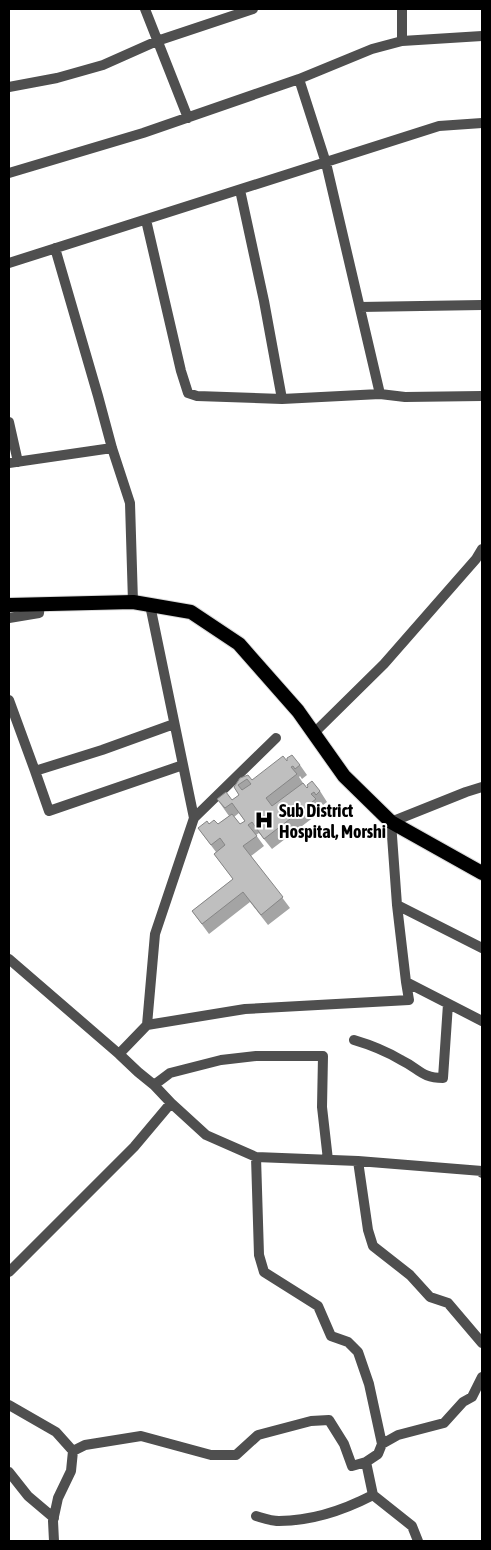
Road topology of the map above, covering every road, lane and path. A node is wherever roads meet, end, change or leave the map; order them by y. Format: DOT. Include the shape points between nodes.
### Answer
graph roads {
  1 [pos="146,9"];
  2 [pos="253,9"];
  3 [pos="402,9"];
  4 [pos="482,36"];
  5 [pos="157,41"];
  6 [pos="402,41"];
  7 [pos="299,79"];
  8 [pos="9,87"];
  9 [pos="188,118"];
  10 [pos="482,123"];
  11 [pos="326,163"];
  12 [pos="9,173"];
  13 [pos="240,190"];
  14 [pos="146,220"];
  15 [pos="56,248"];
  16 [pos="9,263"];
  17 [pos="482,305"];
  18 [pos="360,307"];
  19 [pos="380,394"];
  20 [pos="482,396"];
  21 [pos="282,399"];
  22 [pos="9,422"];
  23 [pos="112,448"];
  24 [pos="14,463"];
  25 [pos="482,549"];
  26 [pos="133,602"];
  27 [pos="40,604"];
  28 [pos="9,605"];
  29 [pos="150,605"];
  30 [pos="9,618"];
  31 [pos="9,700"];
  32 [pos="174,724"];
  33 [pos="314,733"];
  34 [pos="276,738"];
  35 [pos="183,766"];
  36 [pos="35,771"];
  37 [pos="482,787"];
  38 [pos="194,818"];
  39 [pos="391,822"];
  40 [pos="482,873"];
  41 [pos="397,905"];
  42 [pos="482,948"];
  43 [pos="9,958"];
  44 [pos="406,982"];
  45 [pos="448,1004"];
  46 [pos="482,1021"];
  47 [pos="147,1025"];
  48 [pos="354,1040"];
  49 [pos="119,1054"];
  50 [pos="154,1084"];
  51 [pos="171,1103"];
  52 [pos="256,1158"];
  53 [pos="328,1160"];
  54 [pos="358,1161"];
  55 [pos="482,1172"];
  56 [pos="9,1272"];
  57 [pos="482,1343"];
  58 [pos="482,1377"];
  59 [pos="9,1405"];
  60 [pos="382,1444"];
  61 [pos="73,1451"];
  62 [pos="366,1462"];
  63 [pos="9,1472"];
  64 [pos="373,1495"];
  65 [pos="256,1516"];
  66 [pos="54,1518"];
  67 [pos="54,1541"];
  68 [pos="418,1541"];
  1 -- 5 [label="street"];
  2 -- 5 [label="street"];
  3 -- 6 [label="street"];
  4 -- 6 [label="street"];
  5 -- 8 [label="street" via="103,65"];
  5 -- 9 [label="street"];
  6 -- 7 [label="street" via="372,49"];
  7 -- 9 [label="street"];
  7 -- 11 [label="street"];
  9 -- 12 [label="street"];
  10 -- 11 [label="street" via="439,126"];
  11 -- 13 [label="street"];
  11 -- 18 [label="street"];
  13 -- 14 [label="street"];
  13 -- 21 [label="street"];
  14 -- 15 [label="street"];
  14 -- 21 [label="street" via="188,393"];
  15 -- 16 [label="street"];
  15 -- 23 [label="street"];
  17 -- 18 [label="street"];
  18 -- 19 [label="street"];
  19 -- 20 [label="street" via="405,397"];
  19 -- 21 [label="street"];
  22 -- 24 [label="street"];
  23 -- 24 [label="street"];
  23 -- 26 [label="street" via="130,503"];
  25 -- 33 [label="street" via="384,664"];
  26 -- 27 [label="highway"];
  26 -- 29 [label="highway"];
  27 -- 28 [label="highway"];
  27 -- 30 [label="street" via="39,613"];
  29 -- 32 [label="street"];
  29 -- 33 [label="highway" via="191,612 239,644"];
  31 -- 36 [label="street"];
  32 -- 35 [label="street"];
  32 -- 36 [label="street"];
  33 -- 39 [label="highway" via="344,776"];
  34 -- 38 [label="street"];
  35 -- 36 [label="street" via="49,811"];
  35 -- 38 [label="street"];
  37 -- 39 [label="street"];
  38 -- 47 [label="street" via="155,934"];
  39 -- 40 [label="highway"];
  39 -- 41 [label="street"];
  41 -- 42 [label="street"];
  41 -- 44 [label="street"];
  43 -- 49 [label="street"];
  44 -- 45 [label="street"];
  44 -- 47 [label="street" via="409,1000 244,1009"];
  45 -- 46 [label="street"];
  45 -- 48 [label="street" via="443,1078 429,1078 404,1061"];
  47 -- 49 [label="street"];
  49 -- 50 [label="street"];
  50 -- 51 [label="street"];
  50 -- 53 [label="street" via="170,1073 221,1060 256,1056 323,1056 322,1107"];
  51 -- 52 [label="street" via="206,1134"];
  51 -- 56 [label="street" via="134,1147"];
  52 -- 53 [label="street"];
  52 -- 60 [label="street" via="259,1256 264,1272 318,1306 331,1336 348,1342 358,1352 369,1384"];
  53 -- 54 [label="street"];
  54 -- 55 [label="street"];
  54 -- 57 [label="street" via="373,1246 410,1275 430,1297 448,1302"];
  58 -- 60 [label="street" via="472,1396 462,1402 444,1423 398,1435"];
  59 -- 61 [label="street" via="56,1432"];
  60 -- 62 [label="street" via="378,1454"];
  61 -- 62 [label="street" via="85,1445 141,1436 210,1456 236,1455 258,1435 311,1421 329,1420 344,1444 352,1466"];
  61 -- 66 [label="street" via="71,1471 58,1498"];
  62 -- 64 [label="street"];
  63 -- 66 [label="street" via="28,1496"];
  64 -- 65 [label="street" via="347,1508 304,1519 277,1521"];
  64 -- 68 [label="street" via="412,1526"];
  66 -- 67 [label="street"];
}
